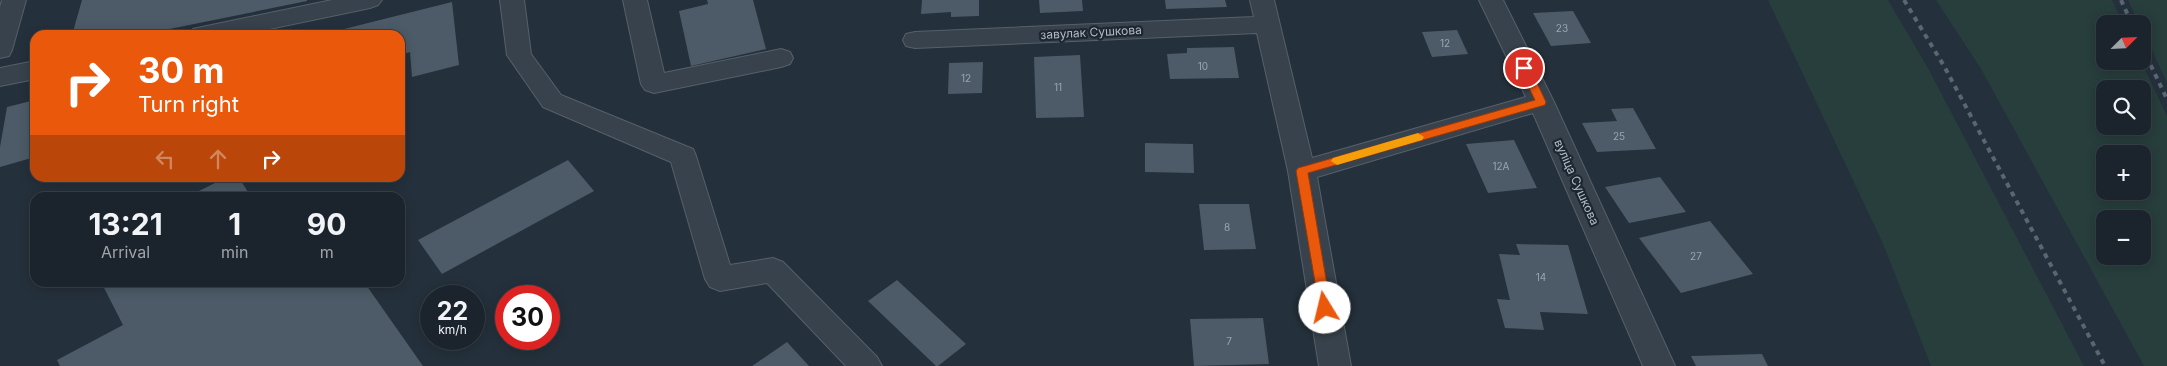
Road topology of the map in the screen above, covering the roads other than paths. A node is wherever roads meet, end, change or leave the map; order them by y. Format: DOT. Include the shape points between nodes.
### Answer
graph roads {
  1 [pos="14,0"];
  2 [pos="370,0"];
  3 [pos="512,0"];
  4 [pos="634,0"];
  5 [pos="1491,0"];
  6 [pos="1265,12"];
  7 [pos="226,30"];
  8 [pos="914,40"];
  9 [pos="0,50"];
  10 [pos="781,58"];
  11 [pos="30,71"];
  12 [pos="0,77"];
  13 [pos="1541,102"];
  14 [pos="1302,171"];
  15 [pos="866,366"];
  16 [pos="1334,366"];
  17 [pos="1659,366"];
  1 -- 9 [label="street"];
  2 -- 7 [label="street"];
  3 -- 15 [label="street" via="520,55 552,101 683,156 720,279 774,270"];
  4 -- 10 [label="street" via="654,84"];
  5 -- 13 [label="street, вуліца Сушкова"];
  6 -- 8 [label="street, завулак Сушкова"];
  6 -- 14 [label="street, завулак Сушкова"];
  11 -- 12 [label="street"];
  13 -- 14 [label="street"];
  13 -- 17 [label="street, вуліца Сушкова"];
  14 -- 16 [label="street, завулак Сушкова"];
}
